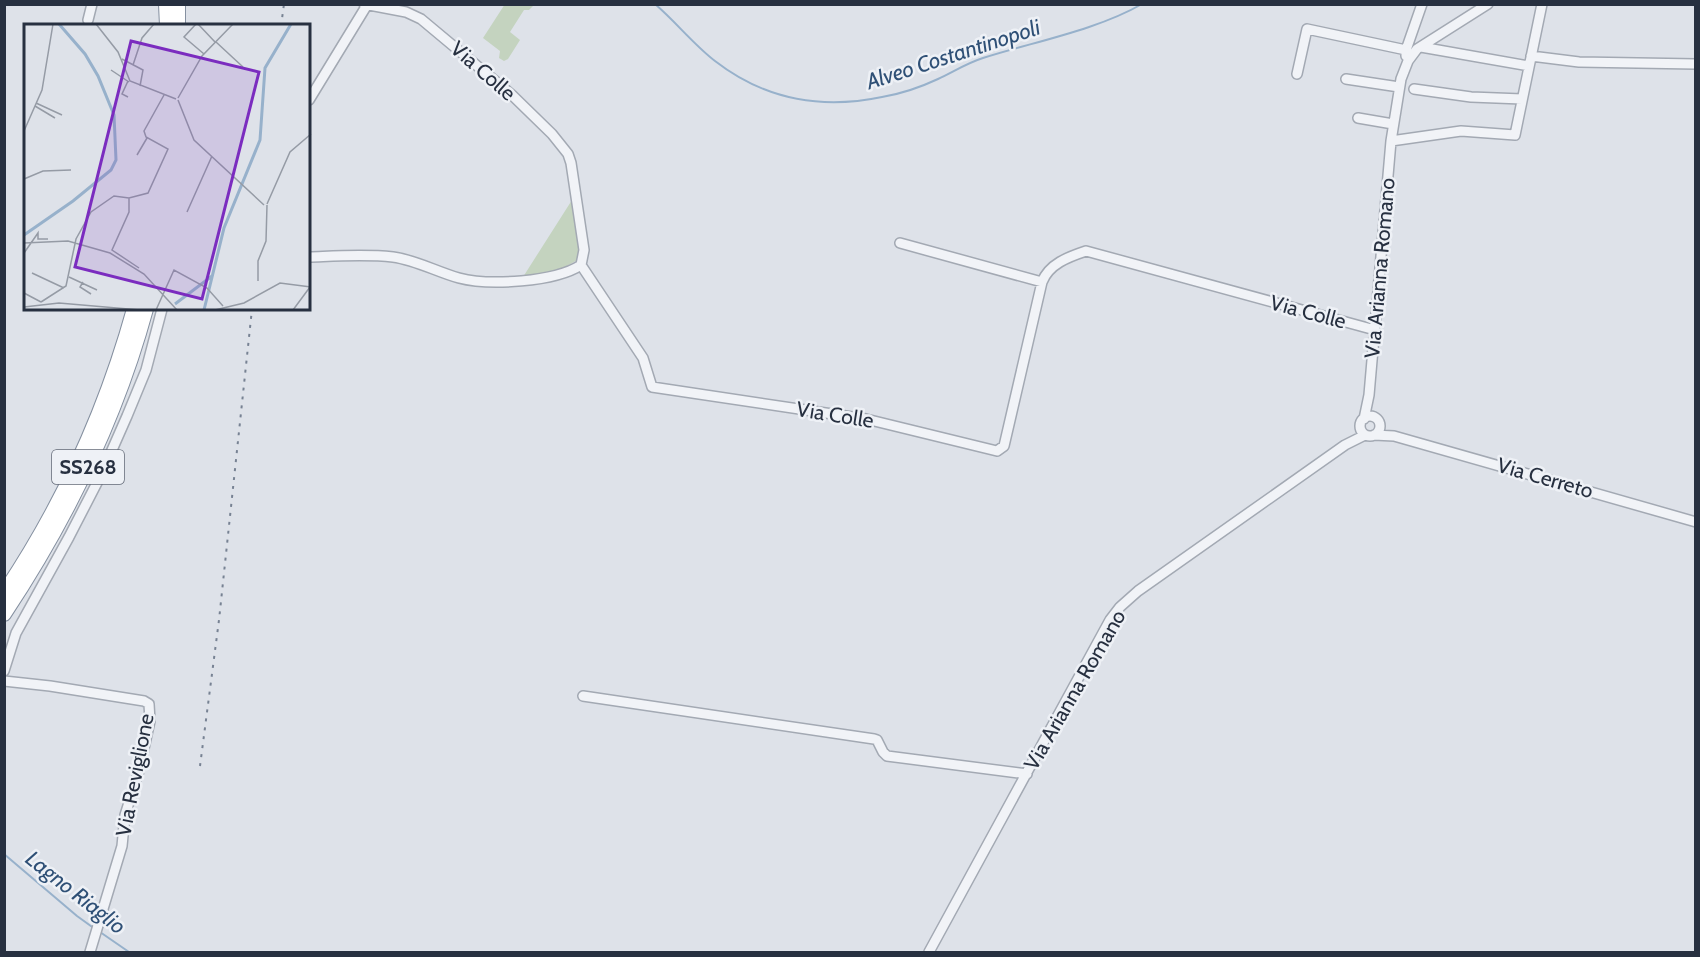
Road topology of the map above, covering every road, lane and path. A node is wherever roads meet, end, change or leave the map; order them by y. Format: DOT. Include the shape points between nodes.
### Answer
graph roads {
  1 [pos="92,4"];
  2 [pos="166,4"];
  3 [pos="178,4"];
  4 [pos="1422,4"];
  5 [pos="1488,4"];
  6 [pos="1542,4"];
  7 [pos="366,5"];
  8 [pos="88,20"];
  9 [pos="167,24"];
  10 [pos="178,24"];
  11 [pos="1421,47"];
  12 [pos="1406,50"];
  13 [pos="1408,61"];
  14 [pos="1530,61"];
  15 [pos="1695,64"];
  16 [pos="1297,74"];
  17 [pos="1346,79"];
  18 [pos="1399,87"];
  19 [pos="1414,89"];
  20 [pos="310,98"];
  21 [pos="1522,99"];
  22 [pos="1358,118"];
  23 [pos="1393,124"];
  24 [pos="1391,141"];
  25 [pos="900,243"];
  26 [pos="310,257"];
  27 [pos="581,265"];
  28 [pos="1042,282"];
  29 [pos="134,310"];
  30 [pos="146,310"];
  31 [pos="162,310"];
  32 [pos="1375,330"];
  33 [pos="1369,395"];
  34 [pos="1362,421"];
  35 [pos="1378,422"];
  36 [pos="1370,435"];
  37 [pos="1394,436"];
  38 [pos="1345,445"];
  39 [pos="1695,522"];
  40 [pos="4,593"];
  41 [pos="4,614"];
  42 [pos="4,671"];
  43 [pos="4,681"];
  44 [pos="583,696"];
  45 [pos="1027,774"];
  46 [pos="90,952"];
  47 [pos="929,952"];
  1 -- 8 [label="street"];
  2 -- 9 [label="highway"];
  3 -- 10 [label="highway"];
  4 -- 12 [label="street"];
  5 -- 11 [label="street, Via Arianna Romano"];
  6 -- 14 [label="street"];
  7 -- 20 [label="street"];
  7 -- 27 [label="street, Via Colle" via="421,19 490,76 558,141 571,164 584,250"];
  11 -- 13 [label="street, Via Arianna Romano"];
  11 -- 14 [label="street"];
  12 -- 13 [label="street"];
  12 -- 16 [label="street" via="1307,29"];
  13 -- 18 [label="street, Via Arianna Romano"];
  14 -- 15 [label="street"];
  14 -- 21 [label="street"];
  17 -- 18 [label="street"];
  18 -- 23 [label="street, Via Arianna Romano"];
  19 -- 21 [label="street"];
  21 -- 24 [label="street" via="1515,135 1461,132"];
  22 -- 23 [label="street"];
  23 -- 24 [label="street, Via Arianna Romano"];
  24 -- 32 [label="street, Via Arianna Romano"];
  25 -- 28 [label="street"];
  26 -- 27 [label="street" via="393,257 486,283 542,278"];
  27 -- 28 [label="street, Via Colle" via="639,350 652,387 866,419 997,451 1004,446"];
  28 -- 32 [label="street, Via Colle" via="1056,264 1086,251"];
  29 -- 40 [label="highway, SS268" via="108,391 79,462 38,540"];
  30 -- 41 [label="highway, SS268" via="90,465 48,544"];
  31 -- 42 [label="street" via="146,370 127,416 101,475 16,633"];
  32 -- 33 [label="street, Via Arianna Romano"];
  33 -- 34 [label="street, Via Arianna Romano"];
  33 -- 35 [label="street, Via Arianna Romano"];
  34 -- 35 [label="street" via="1370,417"];
  34 -- 36 [label="street" via="1361,430"];
  34 -- 38 [label="street, Via Arianna Romano"];
  35 -- 36 [label="street" via="1378,431"];
  35 -- 37 [label="street, Via Cerreto"];
  36 -- 37 [label="street, Via Cerreto"];
  36 -- 38 [label="street, Via Arianna Romano"];
  37 -- 39 [label="street, Via Cerreto"];
  38 -- 45 [label="street, Via Arianna Romano" via="1120,607"];
  43 -- 46 [label="street, Via Reviglione" via="149,704 150,721 125,815 122,846"];
  44 -- 45 [label="street" via="874,739 887,756"];
  45 -- 47 [label="street, Via Arianna Romano"];
}
